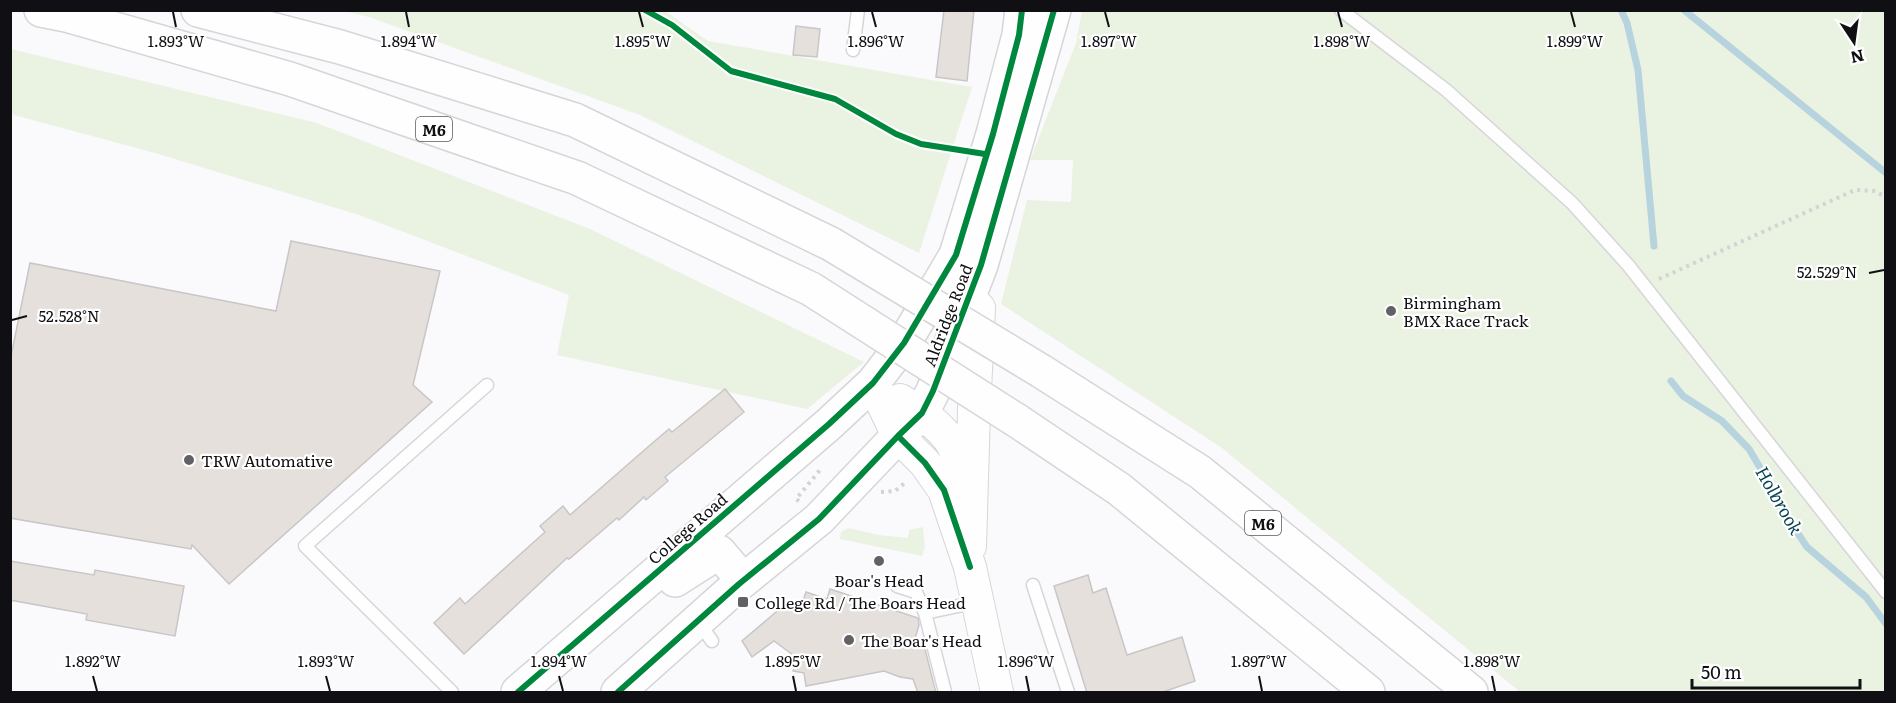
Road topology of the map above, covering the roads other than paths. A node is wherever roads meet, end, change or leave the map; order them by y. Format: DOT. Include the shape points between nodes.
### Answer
graph roads {
  1 [pos="42,10"];
  2 [pos="198,10"];
  3 [pos="858,10"];
  4 [pos="1022,10"];
  5 [pos="1054,10"];
  6 [pos="1341,10"];
  7 [pos="853,50"];
  8 [pos="981,265"];
  9 [pos="873,383"];
  10 [pos="487,386"];
  11 [pos="922,414"];
  12 [pos="898,436"];
  13 [pos="971,513"];
  14 [pos="970,567"];
  15 [pos="739,584"];
  16 [pos="1033,585"];
  17 [pos="897,586"];
  18 [pos="1886,592"];
  19 [pos="978,602"];
  20 [pos="925,613"];
  21 [pos="552,664"];
  22 [pos="452,693"];
  23 [pos="518,693"];
  24 [pos="618,693"];
  25 [pos="945,693"];
  26 [pos="997,693"];
  27 [pos="1068,693"];
  28 [pos="1368,693"];
  29 [pos="1471,693"];
  1 -- 28 [label="main road, M6, bridge" via="290,79 577,178 811,289 1119,489"];
  2 -- 29 [label="main road, M6, bridge" via="339,47 575,120 831,244 1200,472"];
  3 -- 7 [label="lane"];
  4 -- 9 [label="main road, Aldridge Road" via="993,134 956,255 904,343"];
  5 -- 8 [label="main road, Aldridge Road"];
  6 -- 18 [label="lane" via="1446,90 1572,203 1628,265"];
  8 -- 11 [label="main road, Aldridge Road"];
  8 -- 13 [label="street, Aldridge Road"];
  9 -- 11 [label="street, Aldridge Road"];
  9 -- 12 [label="street, Aldridge Road"];
  9 -- 21 [label="main road, College Road"];
  10 -- 22 [label="lane" via="305,546"];
  11 -- 12 [label="main road, Aldridge Road"];
  11 -- 13 [label="street, Aldridge Road" via="949,438"];
  12 -- 14 [label="street, Aldridge Road" via="931,470 944,490"];
  12 -- 15 [label="main road" via="819,519"];
  13 -- 14 [label="street, Aldridge Road"];
  14 -- 19 [label="street, Aldridge Road"];
  15 -- 21 [label="main road" via="736,573 717,552"];
  15 -- 24 [label="main road" via="705,632"];
  16 -- 27 [label="lane"];
  17 -- 20 [label="lane" via="916,592"];
  19 -- 20 [label="lane"];
  19 -- 26 [label="street, Aldridge Road"];
  20 -- 25 [label="lane"];
  21 -- 23 [label="main road, College Road"];
}
